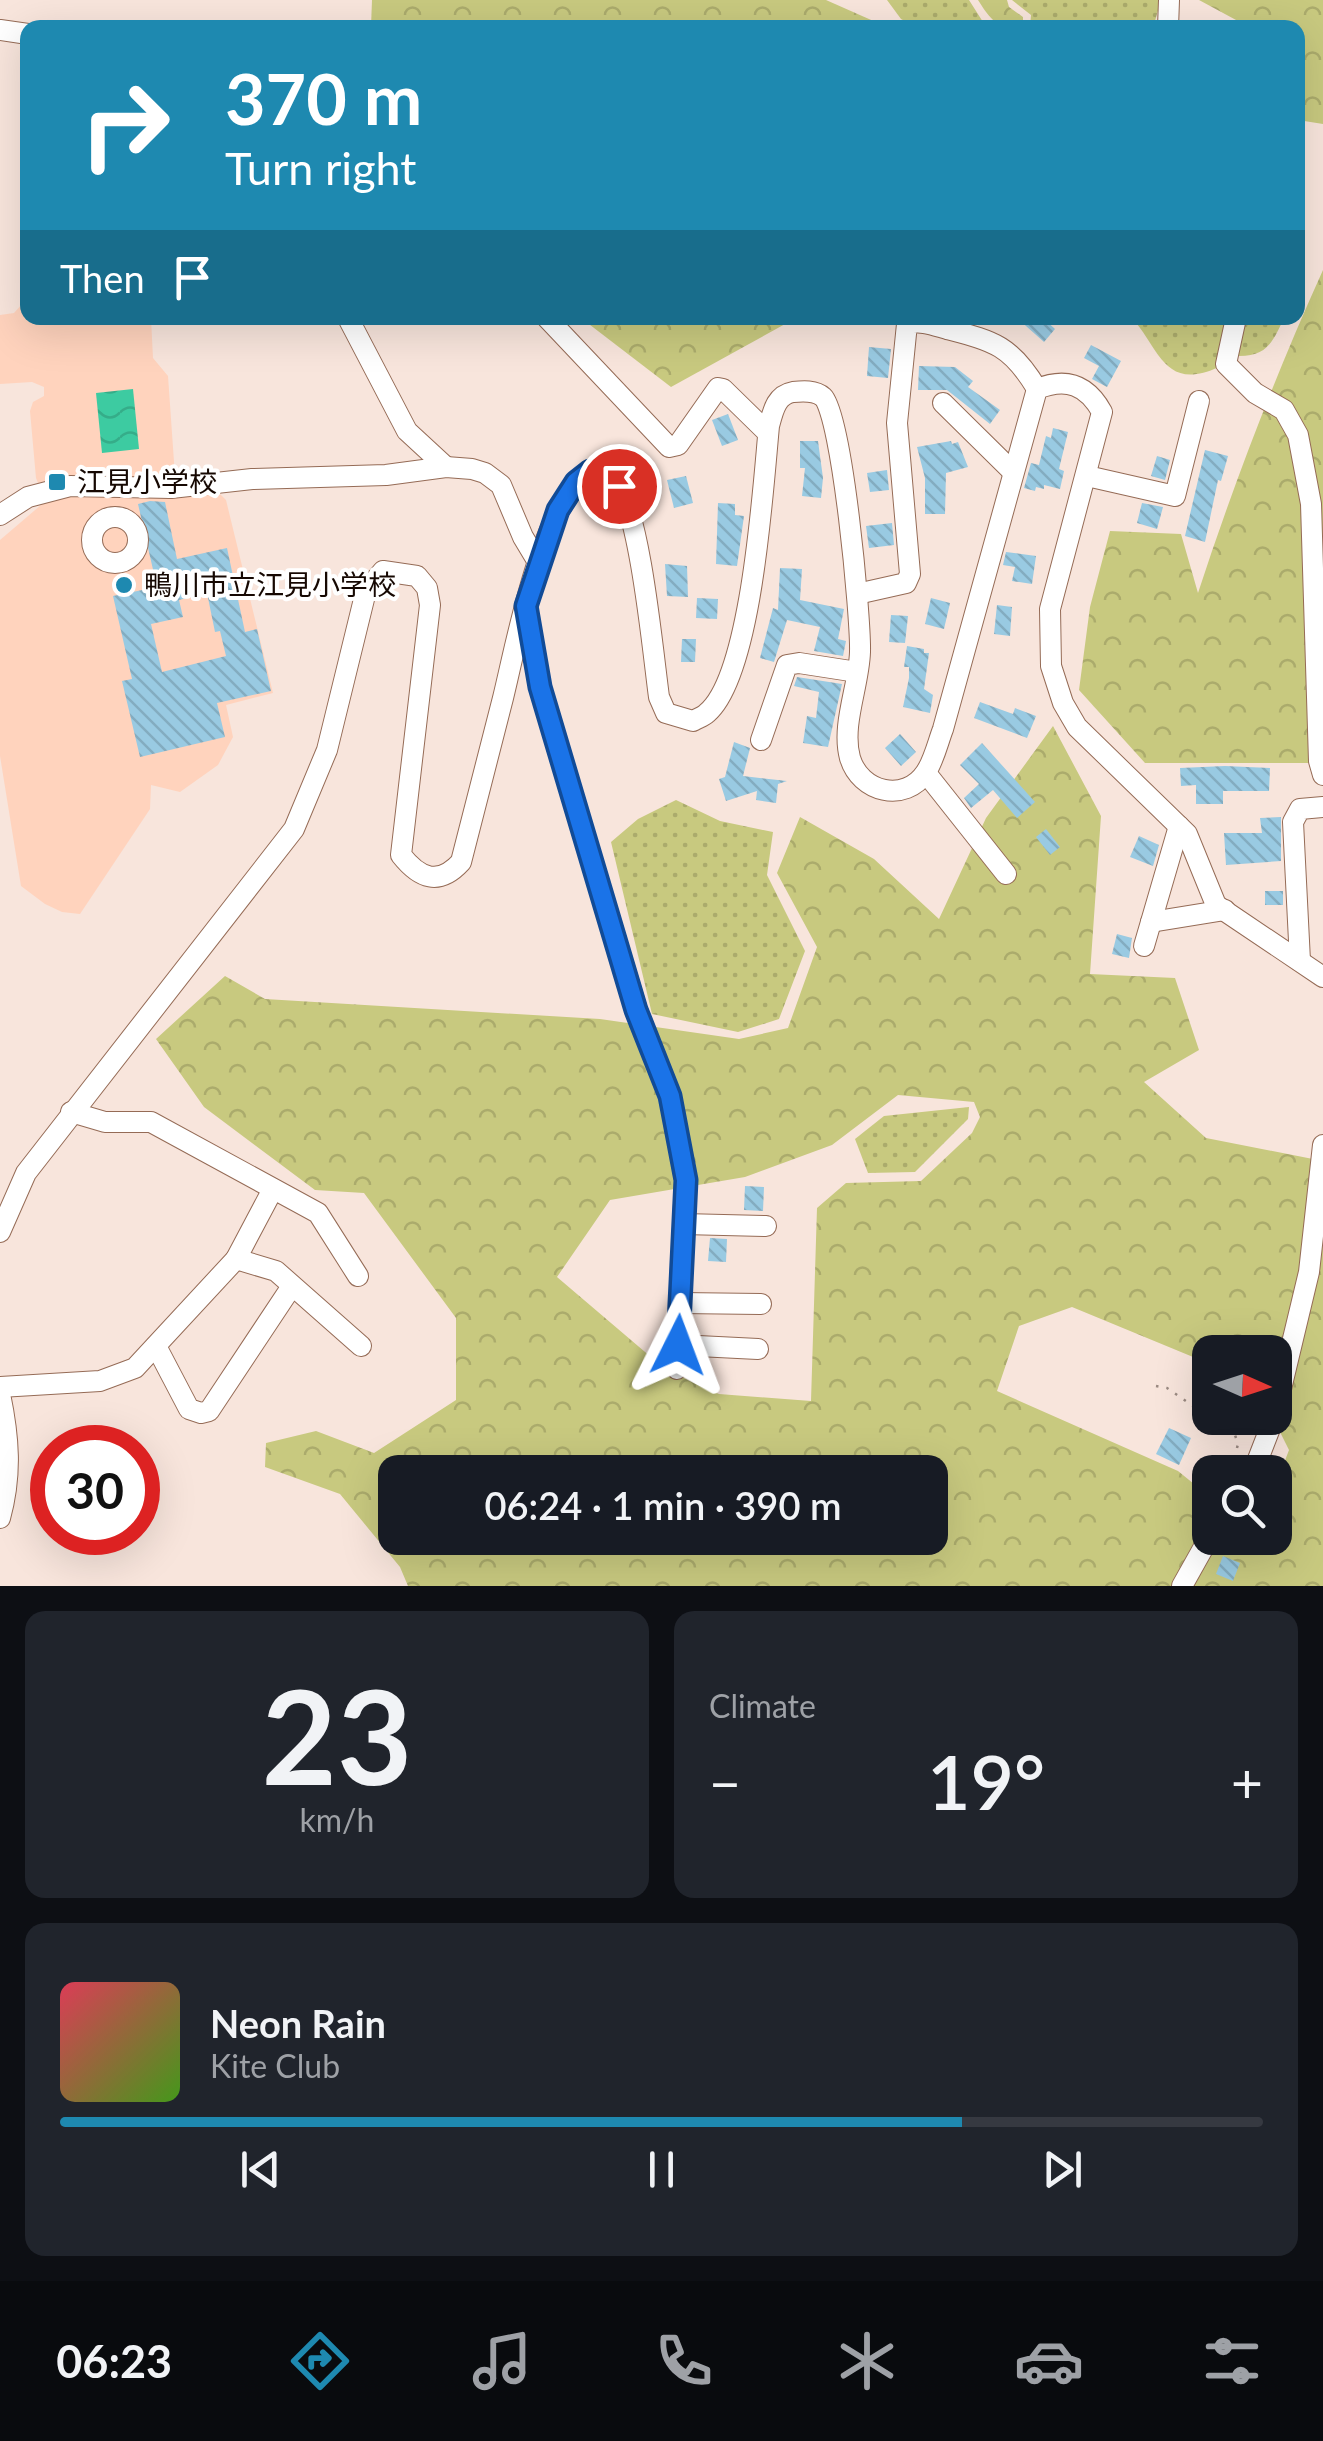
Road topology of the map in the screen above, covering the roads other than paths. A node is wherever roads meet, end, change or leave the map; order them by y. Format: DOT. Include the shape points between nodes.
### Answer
graph roads {
  1 [pos="352,325"];
  2 [pos="555,325"];
  3 [pos="907,325"];
  4 [pos="934,325"];
  5 [pos="1234,325"];
  6 [pos="1037,389"];
  7 [pos="943,402"];
  8 [pos="1199,402"];
  9 [pos="768,433"];
  10 [pos="446,467"];
  11 [pos="1013,472"];
  12 [pos="1086,476"];
  13 [pos="99,487"];
  14 [pos="0,515"];
  15 [pos="105,519"];
  16 [pos="538,562"];
  17 [pos="858,594"];
  18 [pos="526,606"];
  19 [pos="857,672"];
  20 [pos="761,740"];
  21 [pos="926,774"];
  22 [pos="1323,775"];
  23 [pos="1323,807"];
  24 [pos="1179,826"];
  25 [pos="1006,874"];
  26 [pos="1225,910"];
  27 [pos="1151,922"];
  28 [pos="1144,946"];
  29 [pos="1300,960"];
  30 [pos="1323,976"];
  31 [pos="71,1112"];
  32 [pos="1323,1144"];
  33 [pos="273,1189"];
  34 [pos="683,1224"];
  35 [pos="766,1226"];
  36 [pos="0,1232"];
  37 [pos="236,1259"];
  38 [pos="358,1276"];
  39 [pos="292,1286"];
  40 [pos="680,1303"];
  41 [pos="761,1304"];
  42 [pos="1292,1344"];
  43 [pos="678,1345"];
  44 [pos="156,1346"];
  45 [pos="361,1346"];
  46 [pos="758,1349"];
  47 [pos="676,1369"];
  48 [pos="0,1390"];
  49 [pos="0,1518"];
  50 [pos="1199,1555"];
  51 [pos="1182,1586"];
  1 -- 10 [label="street" via="407,431"];
  2 -- 9 [label="street" via="669,447 678,445 718,388"];
  3 -- 17 [label="street" via="897,423 910,574 906,583"];
  4 -- 6 [label="street" via="992,340 1024,367"];
  5 -- 22 [label="street" via="1226,364 1284,410 1298,434 1311,504"];
  6 -- 11 [label="street"];
  6 -- 12 [label="street" via="1076,384 1102,412"];
  7 -- 11 [label="street"];
  8 -- 12 [label="street" via="1175,496"];
  9 -- 16 [label="street" via="748,618 708,713 694,720 666,713 634,529 619,486 605,473 590,471 576,482"];
  9 -- 17 [label="street" via="776,403 788,393 822,395 830,407"];
  10 -- 13 [label="street" via="386,476"];
  10 -- 16 [label="street" via="485,473 501,485"];
  11 -- 21 [label="street"];
  12 -- 24 [label="street" via="1050,608 1050,666 1077,727"];
  13 -- 14 [label="street" via="70,486 28,497"];
  13 -- 15 [label="street"];
  16 -- 18 [label="street"];
  17 -- 19 [label="street"];
  18 -- 31 [label="street" via="462,862 450,874 426,875 401,855 430,605 417,576 383,571 366,591 328,750 294,829"];
  18 -- 34 [label="street" via="540,687 636,1010 670,1096 686,1180"];
  19 -- 20 [label="street" via="787,664"];
  19 -- 21 [label="street" via="848,739 856,773 872,788 891,792"];
  21 -- 25 [label="street"];
  23 -- 29 [label="street" via="1300,809 1293,822"];
  24 -- 26 [label="street" via="1216,905"];
  24 -- 27 [label="street"];
  26 -- 27 [label="street"];
  26 -- 29 [label="street"];
  27 -- 28 [label="street"];
  29 -- 30 [label="street"];
  31 -- 33 [label="street" via="105,1122 151,1122"];
  31 -- 36 [label="street" via="26,1173"];
  32 -- 42 [label="street" via="1309,1272"];
  33 -- 37 [label="street"];
  33 -- 38 [label="street" via="318,1212"];
  34 -- 35 [label="street"];
  34 -- 40 [label="street"];
  37 -- 39 [label="street" via="276,1271"];
  37 -- 44 [label="street"];
  39 -- 44 [label="street" via="209,1412 189,1409"];
  39 -- 45 [label="street"];
  40 -- 41 [label="street"];
  40 -- 43 [label="street"];
  43 -- 46 [label="street"];
  43 -- 47 [label="street"];
  44 -- 48 [label="street" via="135,1368 100,1381"];
  48 -- 49 [label="street" via="10,1451"];
  50 -- 51 [label="street"];
}
